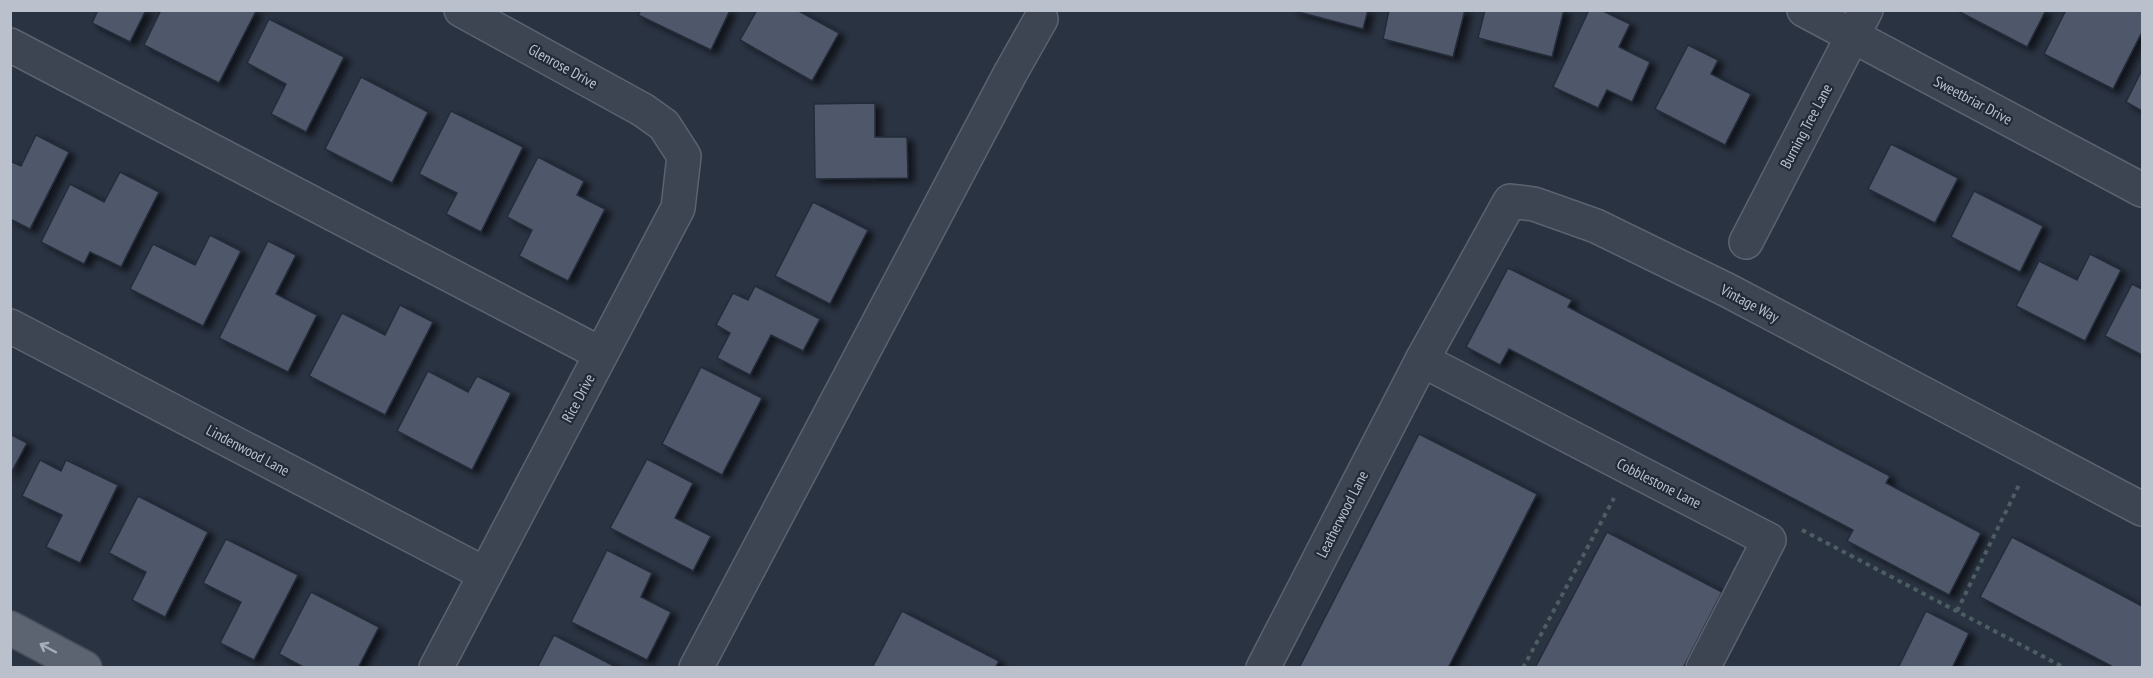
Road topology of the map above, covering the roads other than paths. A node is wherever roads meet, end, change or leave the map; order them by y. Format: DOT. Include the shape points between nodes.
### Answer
graph roads {
  1 [pos="461,10"];
  2 [pos="1804,10"];
  3 [pos="1041,19"];
  4 [pos="1860,23"];
  5 [pos="10,45"];
  6 [pos="664,125"];
  7 [pos="2142,190"];
  8 [pos="1746,242"];
  9 [pos="10,326"];
  10 [pos="601,354"];
  11 [pos="1422,360"];
  12 [pos="2142,509"];
  13 [pos="485,574"];
  14 [pos="10,628"];
  15 [pos="85,668"];
  16 [pos="436,668"];
  17 [pos="696,668"];
  18 [pos="1263,668"];
  19 [pos="1703,668"];
  1 -- 6 [label="street, Glenrose Drive"];
  2 -- 4 [label="street, Sweetbriar Drive"];
  3 -- 17 [label="street"];
  4 -- 7 [label="street, Sweetbriar Drive"];
  4 -- 8 [label="street, Burning Tree Lane"];
  5 -- 10 [label="street"];
  6 -- 10 [label="street, Rice Drive" via="684,156 678,208"];
  9 -- 13 [label="street, Lindenwood Lane"];
  10 -- 13 [label="street, Rice Drive"];
  11 -- 12 [label="street, Vintage Way" via="1510,201 1534,204 1596,226 1727,290"];
  11 -- 18 [label="street, Leatherwood Lane"];
  11 -- 19 [label="street, Cobblestone Lane" via="1769,540"];
  13 -- 16 [label="street, Rice Drive"];
  15 -- 14 [label="main road, one-way"];
}
